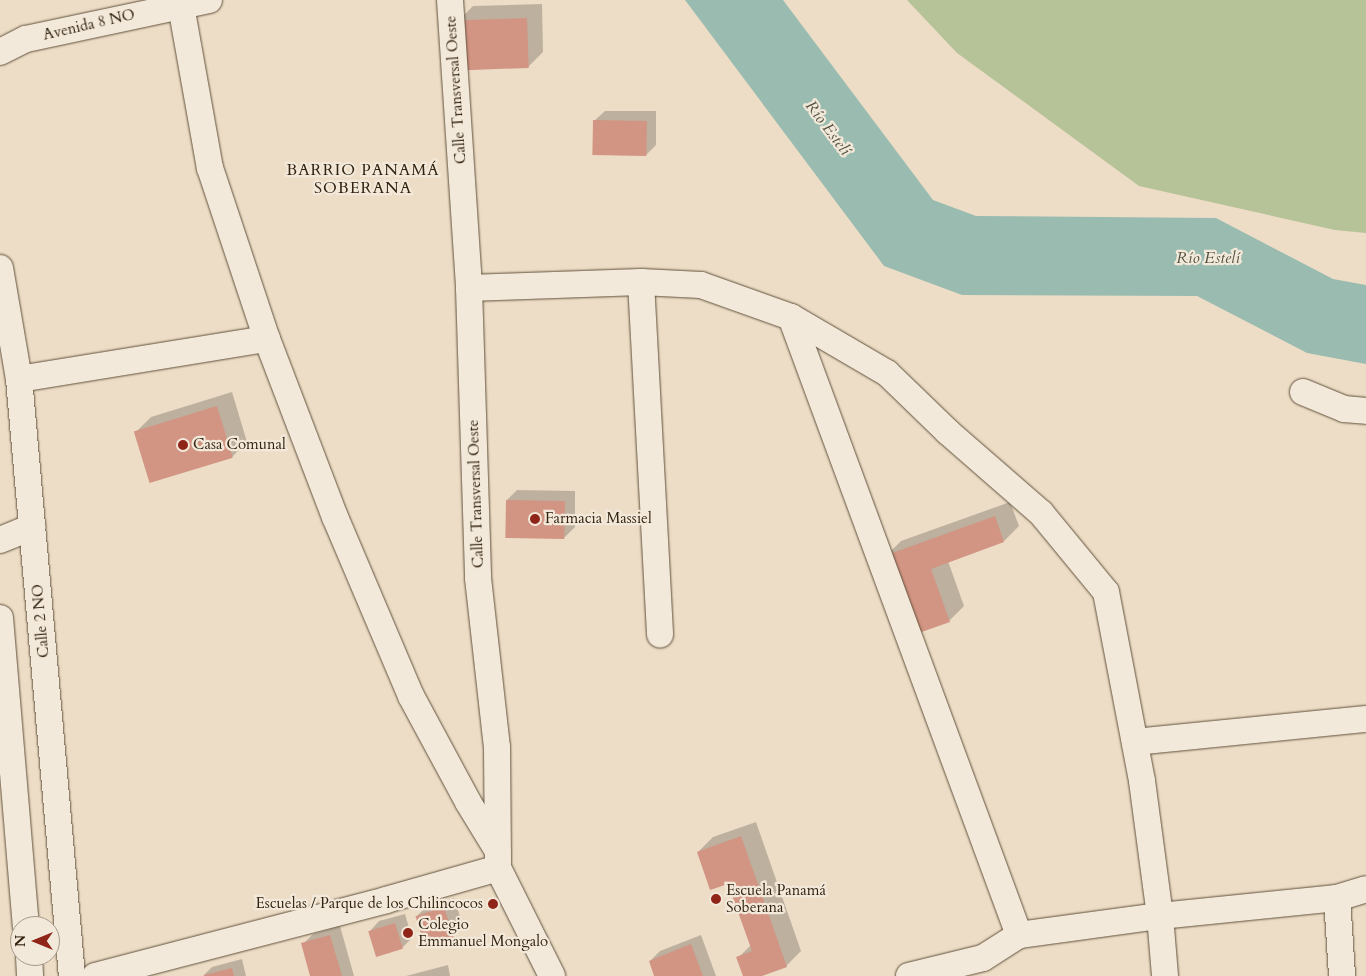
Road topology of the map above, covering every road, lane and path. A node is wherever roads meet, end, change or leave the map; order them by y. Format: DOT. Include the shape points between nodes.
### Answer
graph roads {
  1 [pos="209,0"];
  2 [pos="450,0"];
  3 [pos="181,2"];
  4 [pos="0,52"];
  5 [pos="0,268"];
  6 [pos="641,282"];
  7 [pos="469,288"];
  8 [pos="791,316"];
  9 [pos="266,339"];
  10 [pos="20,379"];
  11 [pos="1303,392"];
  12 [pos="1366,411"];
  13 [pos="33,527"];
  14 [pos="0,540"];
  15 [pos="0,618"];
  16 [pos="660,634"];
  17 [pos="1366,719"];
  18 [pos="1135,742"];
  19 [pos="498,860"];
  20 [pos="1366,889"];
  21 [pos="1337,898"];
  22 [pos="25,916"];
  23 [pos="1160,916"];
  24 [pos="1020,935"];
  25 [pos="986,967"];
  26 [pos="72,976"];
  27 [pos="95,976"];
  28 [pos="552,976"];
  29 [pos="909,976"];
  30 [pos="1165,976"];
  31 [pos="1342,976"];
  1 -- 3 [label="street, Avenida 8 NO"];
  2 -- 7 [label="street, Calle Transversal Oeste"];
  3 -- 4 [label="street, Avenida 8 NO" via="26,39"];
  3 -- 9 [label="street" via="210,168"];
  5 -- 10 [label="street, Calle 2 NO"];
  6 -- 7 [label="street"];
  6 -- 8 [label="street" via="701,285"];
  6 -- 16 [label="street"];
  7 -- 19 [label="street, Calle Transversal Oeste" via="478,578 497,747"];
  8 -- 18 [label="street" via="887,373 1041,514 1106,592"];
  8 -- 24 [label="street"];
  9 -- 10 [label="street"];
  9 -- 19 [label="street" via="335,517 411,696"];
  10 -- 13 [label="street, Calle 2 NO"];
  11 -- 12 [label="street" via="1344,409"];
  13 -- 14 [label="street"];
  13 -- 26 [label="street, Calle 2 NO"];
  15 -- 22 [label="street"];
  17 -- 18 [label="street"];
  18 -- 23 [label="street"];
  19 -- 27 [label="street" via="386,900"];
  19 -- 28 [label="street, Calle Transversal Oeste"];
  20 -- 21 [label="street"];
  21 -- 23 [label="street"];
  21 -- 31 [label="street"];
  23 -- 24 [label="street"];
  23 -- 30 [label="street"];
  24 -- 25 [label="street"];
  25 -- 29 [label="street"];
}
